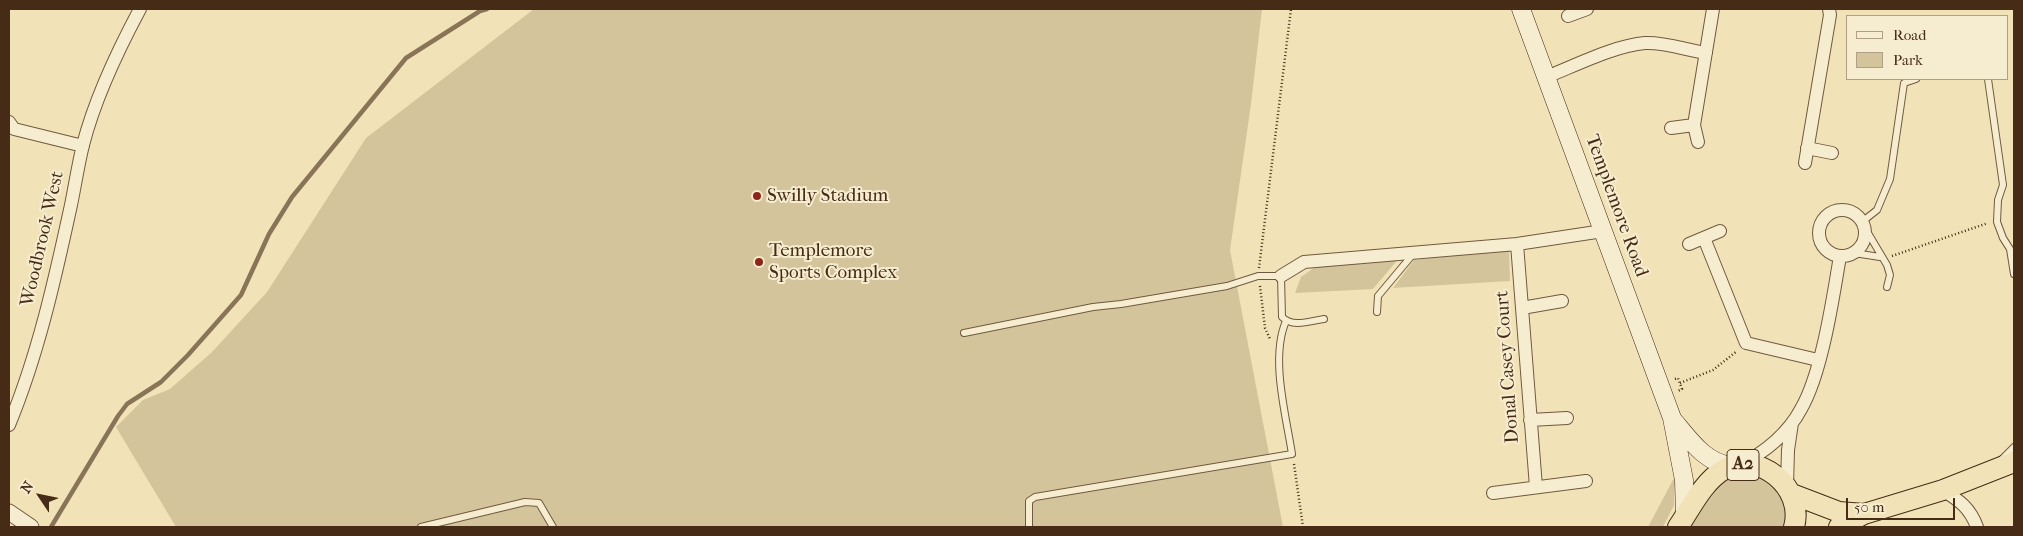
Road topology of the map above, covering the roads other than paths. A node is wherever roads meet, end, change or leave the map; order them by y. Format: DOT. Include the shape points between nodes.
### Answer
graph roads {
  1 [pos="140,9"];
  2 [pos="1521,9"];
  3 [pos="1713,9"];
  4 [pos="1829,9"];
  5 [pos="1706,53"];
  6 [pos="1546,77"];
  7 [pos="1914,80"];
  8 [pos="1988,80"];
  9 [pos="9,122"];
  10 [pos="1694,125"];
  11 [pos="1671,128"];
  12 [pos="1698,142"];
  13 [pos="83,146"];
  14 [pos="1807,148"];
  15 [pos="1832,153"];
  16 [pos="1804,163"];
  17 [pos="1864,225"];
  18 [pos="1603,231"];
  19 [pos="1720,231"];
  20 [pos="1704,238"];
  21 [pos="1517,244"];
  22 [pos="1688,244"];
  23 [pos="1416,250"];
  24 [pos="1854,253"];
  25 [pos="1840,256"];
  26 [pos="1882,258"];
  27 [pos="2014,274"];
  28 [pos="1281,276"];
  29 [pos="1887,287"];
  30 [pos="1562,301"];
  31 [pos="1522,308"];
  32 [pos="1378,312"];
  33 [pos="1324,319"];
  34 [pos="1286,321"];
  35 [pos="964,334"];
  36 [pos="1818,360"];
  37 [pos="1567,418"];
  38 [pos="1672,418"];
  39 [pos="1530,420"];
  40 [pos="1792,423"];
  41 [pos="9,425"];
  42 [pos="2014,447"];
  43 [pos="2014,462"];
  44 [pos="1734,465"];
  45 [pos="1987,472"];
  46 [pos="1586,481"];
  47 [pos="1536,488"];
  48 [pos="1790,490"];
  49 [pos="1943,490"];
  50 [pos="1493,493"];
  51 [pos="9,512"];
  52 [pos="1864,514"];
  53 [pos="1682,522"];
  54 [pos="31,527"];
  55 [pos="421,527"];
  56 [pos="553,527"];
  57 [pos="1029,527"];
  58 [pos="1794,527"];
  59 [pos="1838,527"];
  60 [pos="1977,527"];
  1 -- 13 [label="street, Woodbrook West" via="98,100"];
  2 -- 6 [label="main road, Templemore Road"];
  3 -- 5 [label="street"];
  4 -- 14 [label="street"];
  5 -- 6 [label="street" via="1643,43"];
  5 -- 10 [label="street"];
  6 -- 18 [label="main road, Templemore Road"];
  7 -- 17 [label="lane" via="1904,84 1890,179 1876,210"];
  8 -- 27 [label="lane" via="2003,185 1998,200 1997,222 2010,249"];
  9 -- 13 [label="street" via="14,130"];
  10 -- 11 [label="street"];
  10 -- 12 [label="street"];
  13 -- 41 [label="street, Woodbrook West" via="42,326"];
  14 -- 15 [label="street"];
  14 -- 16 [label="street"];
  17 -- 24 [label="street" via="1864,242"];
  17 -- 25 [label="street" via="1851,211 1843,210 1835,211 1823,220 1820,228 1822,243 1826,250"];
  17 -- 26 [label="lane"];
  18 -- 21 [label="street"];
  18 -- 38 [label="main road, Templemore Road"];
  19 -- 20 [label="street"];
  20 -- 22 [label="street"];
  20 -- 36 [label="street" via="1746,343"];
  21 -- 23 [label="street"];
  21 -- 31 [label="street, Donal Casey Court"];
  23 -- 28 [label="street" via="1304,262"];
  23 -- 32 [label="lane" via="1378,296"];
  24 -- 25 [label="street"];
  24 -- 26 [label="lane"];
  25 -- 36 [label="street"];
  26 -- 29 [label="lane" via="1890,275"];
  28 -- 34 [label="lane" via="1282,317"];
  28 -- 35 [label="lane" via="1258,276 1228,286 1093,307"];
  30 -- 31 [label="street"];
  31 -- 39 [label="street, Donal Casey Court"];
  33 -- 34 [label="lane" via="1300,323"];
  34 -- 57 [label="lane" via="1278,358 1292,454 1035,497 1029,500 1027,507"];
  36 -- 40 [label="street" via="1807,396"];
  37 -- 39 [label="street"];
  38 -- 44 [label="main road, Templemore Road" via="1703,454 1718,463"];
  38 -- 53 [label="main road, Templemore Road" via="1684,480"];
  39 -- 47 [label="street, Donal Casey Court"];
  40 -- 44 [label="street" via="1758,454"];
  40 -- 48 [label="street" via="1787,456"];
  42 -- 45 [label="lane"];
  43 -- 45 [label="highway, A2"];
  44 -- 48 [label="highway, A2" via="1749,465 1769,471"];
  44 -- 53 [label="highway, A2" via="1722,470 1705,486"];
  45 -- 49 [label="highway, A2"];
  46 -- 47 [label="street"];
  47 -- 50 [label="street"];
  48 -- 52 [label="highway, A2" via="1838,512"];
  48 -- 58 [label="highway" via="1796,507"];
  49 -- 52 [label="highway, A2"];
  49 -- 60 [label="street" via="1966,505"];
  51 -- 54 [label="street"];
  52 -- 59 [label="highway, A2"];
  55 -- 56 [label="lane" via="525,502 539,503"];
}
